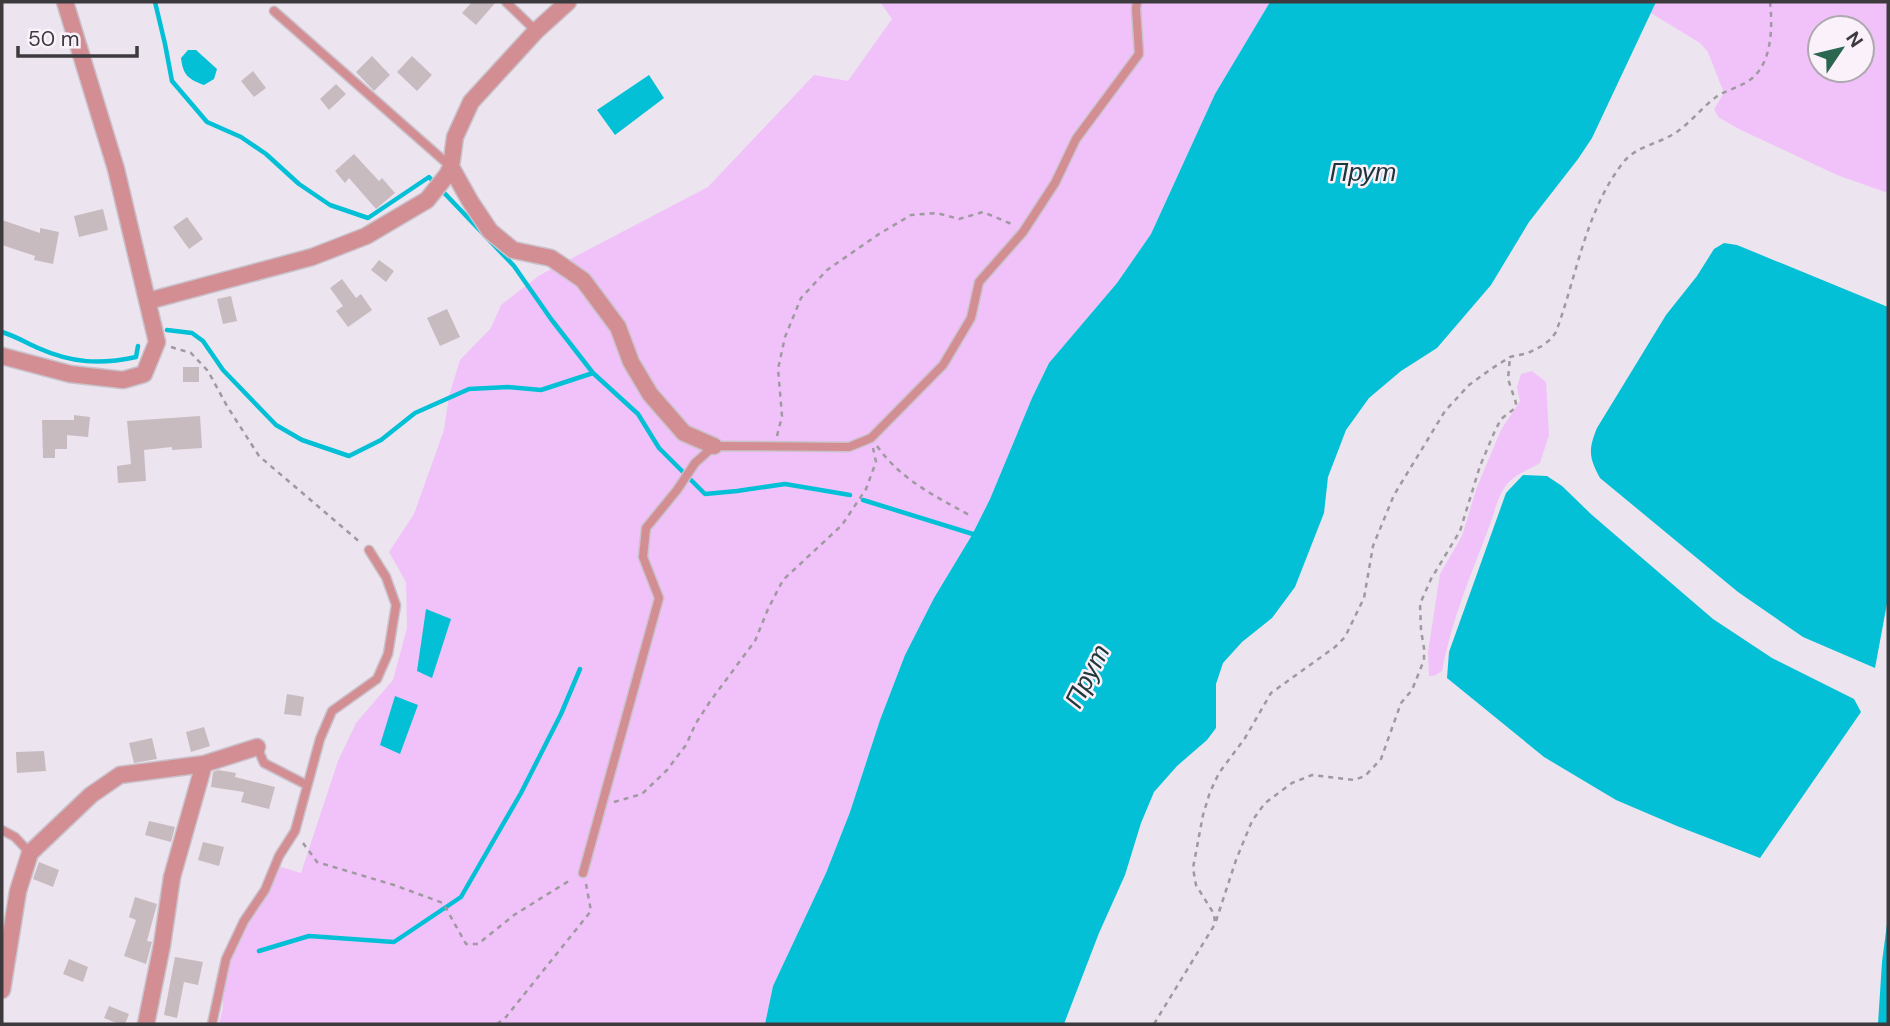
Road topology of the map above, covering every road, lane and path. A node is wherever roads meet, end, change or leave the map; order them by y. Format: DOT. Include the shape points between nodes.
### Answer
graph roads {
  1 [pos="65,2"];
  2 [pos="506,2"];
  3 [pos="568,2"];
  4 [pos="1137,2"];
  5 [pos="1770,2"];
  6 [pos="274,11"];
  7 [pos="536,31"];
  8 [pos="449,171"];
  9 [pos="1023,232"];
  10 [pos="148,301"];
  11 [pos="157,342"];
  12 [pos="2,356"];
  13 [pos="1510,357"];
  14 [pos="871,438"];
  15 [pos="714,446"];
  16 [pos="775,446"];
  17 [pos="971,516"];
  18 [pos="369,550"];
  19 [pos="257,747"];
  20 [pos="204,764"];
  21 [pos="307,785"];
  22 [pos="603,803"];
  23 [pos="2,830"];
  24 [pos="295,831"];
  25 [pos="30,853"];
  26 [pos="583,873"];
  27 [pos="1215,924"];
  28 [pos="2,990"];
  29 [pos="146,1024"];
  30 [pos="212,1024"];
  31 [pos="497,1024"];
  32 [pos="1154,1024"];
  1 -- 10 [label="street" via="116,169"];
  2 -- 7 [label="lane"];
  3 -- 7 [label="street"];
  4 -- 9 [label="lane" via="1139,54 1076,139 1055,183"];
  5 -- 13 [label="path" via="1769,48 1758,74 1720,94 1671,135 1624,160 1589,224 1556,332 1528,353"];
  6 -- 8 [label="lane"];
  7 -- 8 [label="street" via="471,102 455,137"];
  8 -- 10 [label="street" via="427,200 366,236 312,257"];
  8 -- 15 [label="street" via="490,231 513,250 551,258 583,280 618,327 650,394 684,433"];
  9 -- 14 [label="lane" via="979,282 971,318 943,365"];
  9 -- 16 [label="path" via="983,212 959,219 937,213 911,215 827,270 801,298 785,337 778,369 782,416"];
  10 -- 11 [label="street"];
  11 -- 12 [label="street" via="144,374 123,380 70,374"];
  11 -- 18 [label="path" via="191,353 208,371 259,456"];
  13 -- 27 [label="path" via="1469,385 1445,411 1394,495 1373,546 1364,598 1345,637 1271,693 1219,774 1203,815 1193,869"];
  13 -- 27 [label="path" via="1508,379 1516,403 1494,433 1460,531 1420,604 1424,660 1412,690 1401,703 1381,759 1365,776 1354,780 1312,775 1265,803 1252,821"];
  14 -- 16 [label="lane" via="849,447"];
  14 -- 17 [label="path" via="899,472"];
  14 -- 22 [label="path" via="876,462 866,489 842,524 783,580 755,641 710,700 686,745 642,794"];
  15 -- 16 [label="lane"];
  15 -- 22 [label="lane" via="695,463 646,528 643,557 659,598"];
  18 -- 21 [label="lane" via="396,605 388,654 377,679 332,711"];
  19 -- 20 [label="street"];
  19 -- 21 [label="lane" via="264,763"];
  20 -- 25 [label="street" via="120,775 91,795"];
  20 -- 29 [label="street" via="173,877"];
  21 -- 24 [label="lane"];
  22 -- 26 [label="lane"];
  23 -- 25 [label="lane"];
  24 -- 26 [label="path" via="317,862 443,903 466,944 478,944 514,915"];
  24 -- 30 [label="lane" via="226,959"];
  25 -- 28 [label="street" via="18,891"];
  26 -- 31 [label="path" via="591,911"];
  27 -- 32 [label="path"];
}
